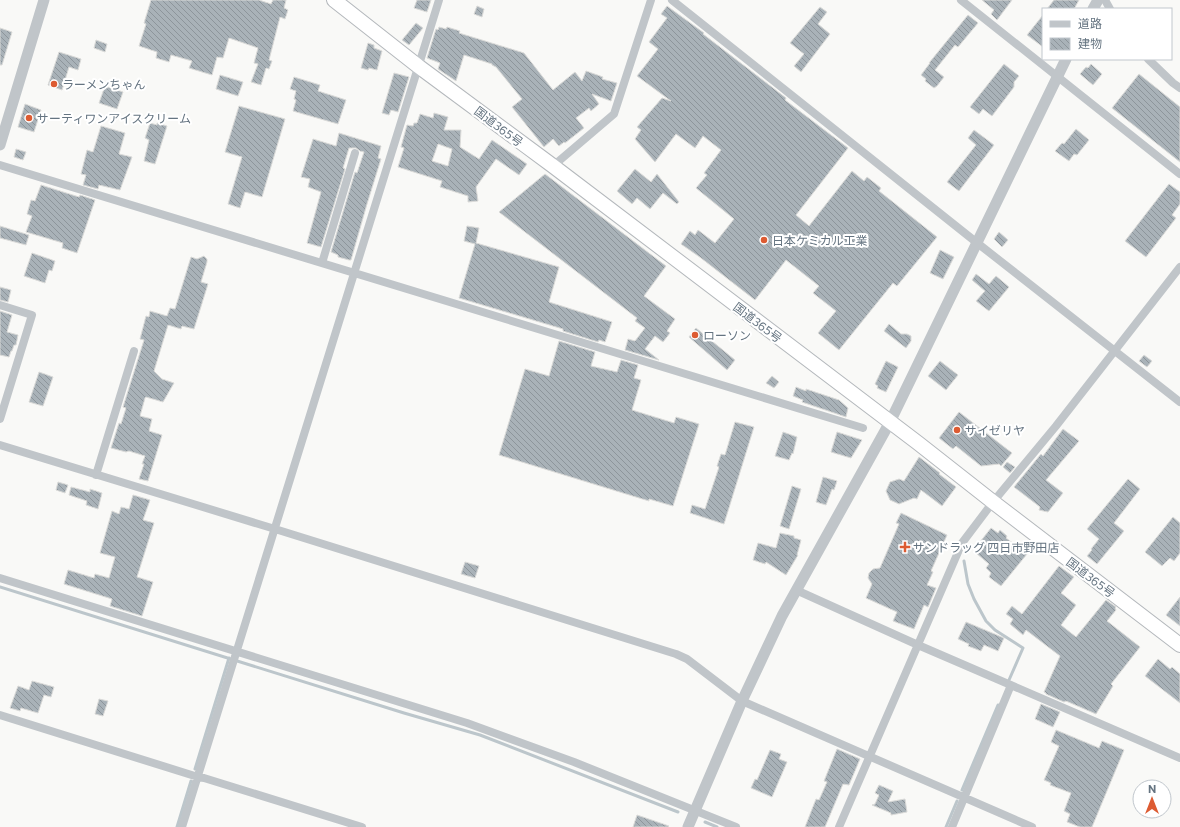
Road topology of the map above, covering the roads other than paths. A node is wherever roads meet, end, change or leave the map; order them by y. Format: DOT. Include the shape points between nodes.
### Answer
graph roads {
  1 [pos="44,0"];
  2 [pos="334,0"];
  3 [pos="439,0"];
  4 [pos="651,0"];
  5 [pos="672,0"];
  6 [pos="961,0"];
  7 [pos="1065,60"];
  8 [pos="1149,60"];
  9 [pos="418,66"];
  10 [pos="1057,76"];
  11 [pos="1180,88"];
  12 [pos="0,144"];
  13 [pos="355,153"];
  14 [pos="0,164"];
  15 [pos="553,166"];
  16 [pos="1180,174"];
  17 [pos="976,242"];
  18 [pos="322,263"];
  19 [pos="1180,267"];
  20 [pos="355,273"];
  21 [pos="0,305"];
  22 [pos="134,351"];
  23 [pos="1115,351"];
  24 [pos="1180,402"];
  25 [pos="0,419"];
  26 [pos="890,422"];
  27 [pos="863,428"];
  28 [pos="0,445"];
  29 [pos="96,475"];
  30 [pos="993,502"];
  31 [pos="275,529"];
  32 [pos="0,578"];
  33 [pos="796,590"];
  34 [pos="918,645"];
  35 [pos="1180,645"];
  36 [pos="237,652"];
  37 [pos="1011,685"];
  38 [pos="742,702"];
  39 [pos="0,715"];
  40 [pos="870,756"];
  41 [pos="1180,758"];
  42 [pos="198,777"];
  43 [pos="964,798"];
  44 [pos="695,811"];
  45 [pos="182,827"];
  46 [pos="362,827"];
  47 [pos="688,827"];
  48 [pos="736,827"];
  49 [pos="839,827"];
  50 [pos="952,827"];
  51 [pos="1032,827"];
  1 -- 12 [label="street"];
  2 -- 9 [label="highway, 国道365号"];
  3 -- 9 [label="street"];
  4 -- 15 [label="street" via="614,114"];
  5 -- 17 [label="street"];
  6 -- 10 [label="street"];
  7 -- 10 [label="street"];
  8 -- 11 [label="street"];
  9 -- 15 [label="highway, 国道365号"];
  9 -- 20 [label="street"];
  10 -- 16 [label="street"];
  10 -- 17 [label="street"];
  13 -- 18 [label="street"];
  14 -- 18 [label="street"];
  15 -- 26 [label="highway, 国道365号"];
  17 -- 23 [label="street"];
  17 -- 26 [label="street"];
  18 -- 20 [label="street"];
  19 -- 23 [label="street"];
  20 -- 27 [label="street"];
  20 -- 31 [label="street"];
  21 -- 25 [label="street" via="32,315"];
  22 -- 29 [label="street"];
  23 -- 24 [label="street"];
  23 -- 30 [label="street"];
  26 -- 30 [label="highway, 国道365号"];
  26 -- 33 [label="street"];
  28 -- 29 [label="street"];
  29 -- 31 [label="street"];
  30 -- 34 [label="street" via="962,542"];
  30 -- 35 [label="highway, 国道365号"];
  31 -- 36 [label="street"];
  31 -- 38 [label="street" via="676,654 687,659"];
  32 -- 36 [label="street"];
  33 -- 34 [label="street"];
  33 -- 38 [label="street"];
  34 -- 37 [label="street"];
  34 -- 40 [label="street"];
  36 -- 42 [label="street"];
  36 -- 44 [label="street" via="467,722"];
  37 -- 41 [label="street"];
  37 -- 43 [label="street"];
  38 -- 40 [label="street"];
  38 -- 44 [label="street"];
  39 -- 42 [label="street"];
  40 -- 43 [label="street"];
  40 -- 49 [label="street"];
  42 -- 45 [label="street"];
  42 -- 46 [label="street"];
  43 -- 50 [label="street"];
  43 -- 51 [label="street"];
  44 -- 47 [label="street"];
  44 -- 48 [label="street"];
}
